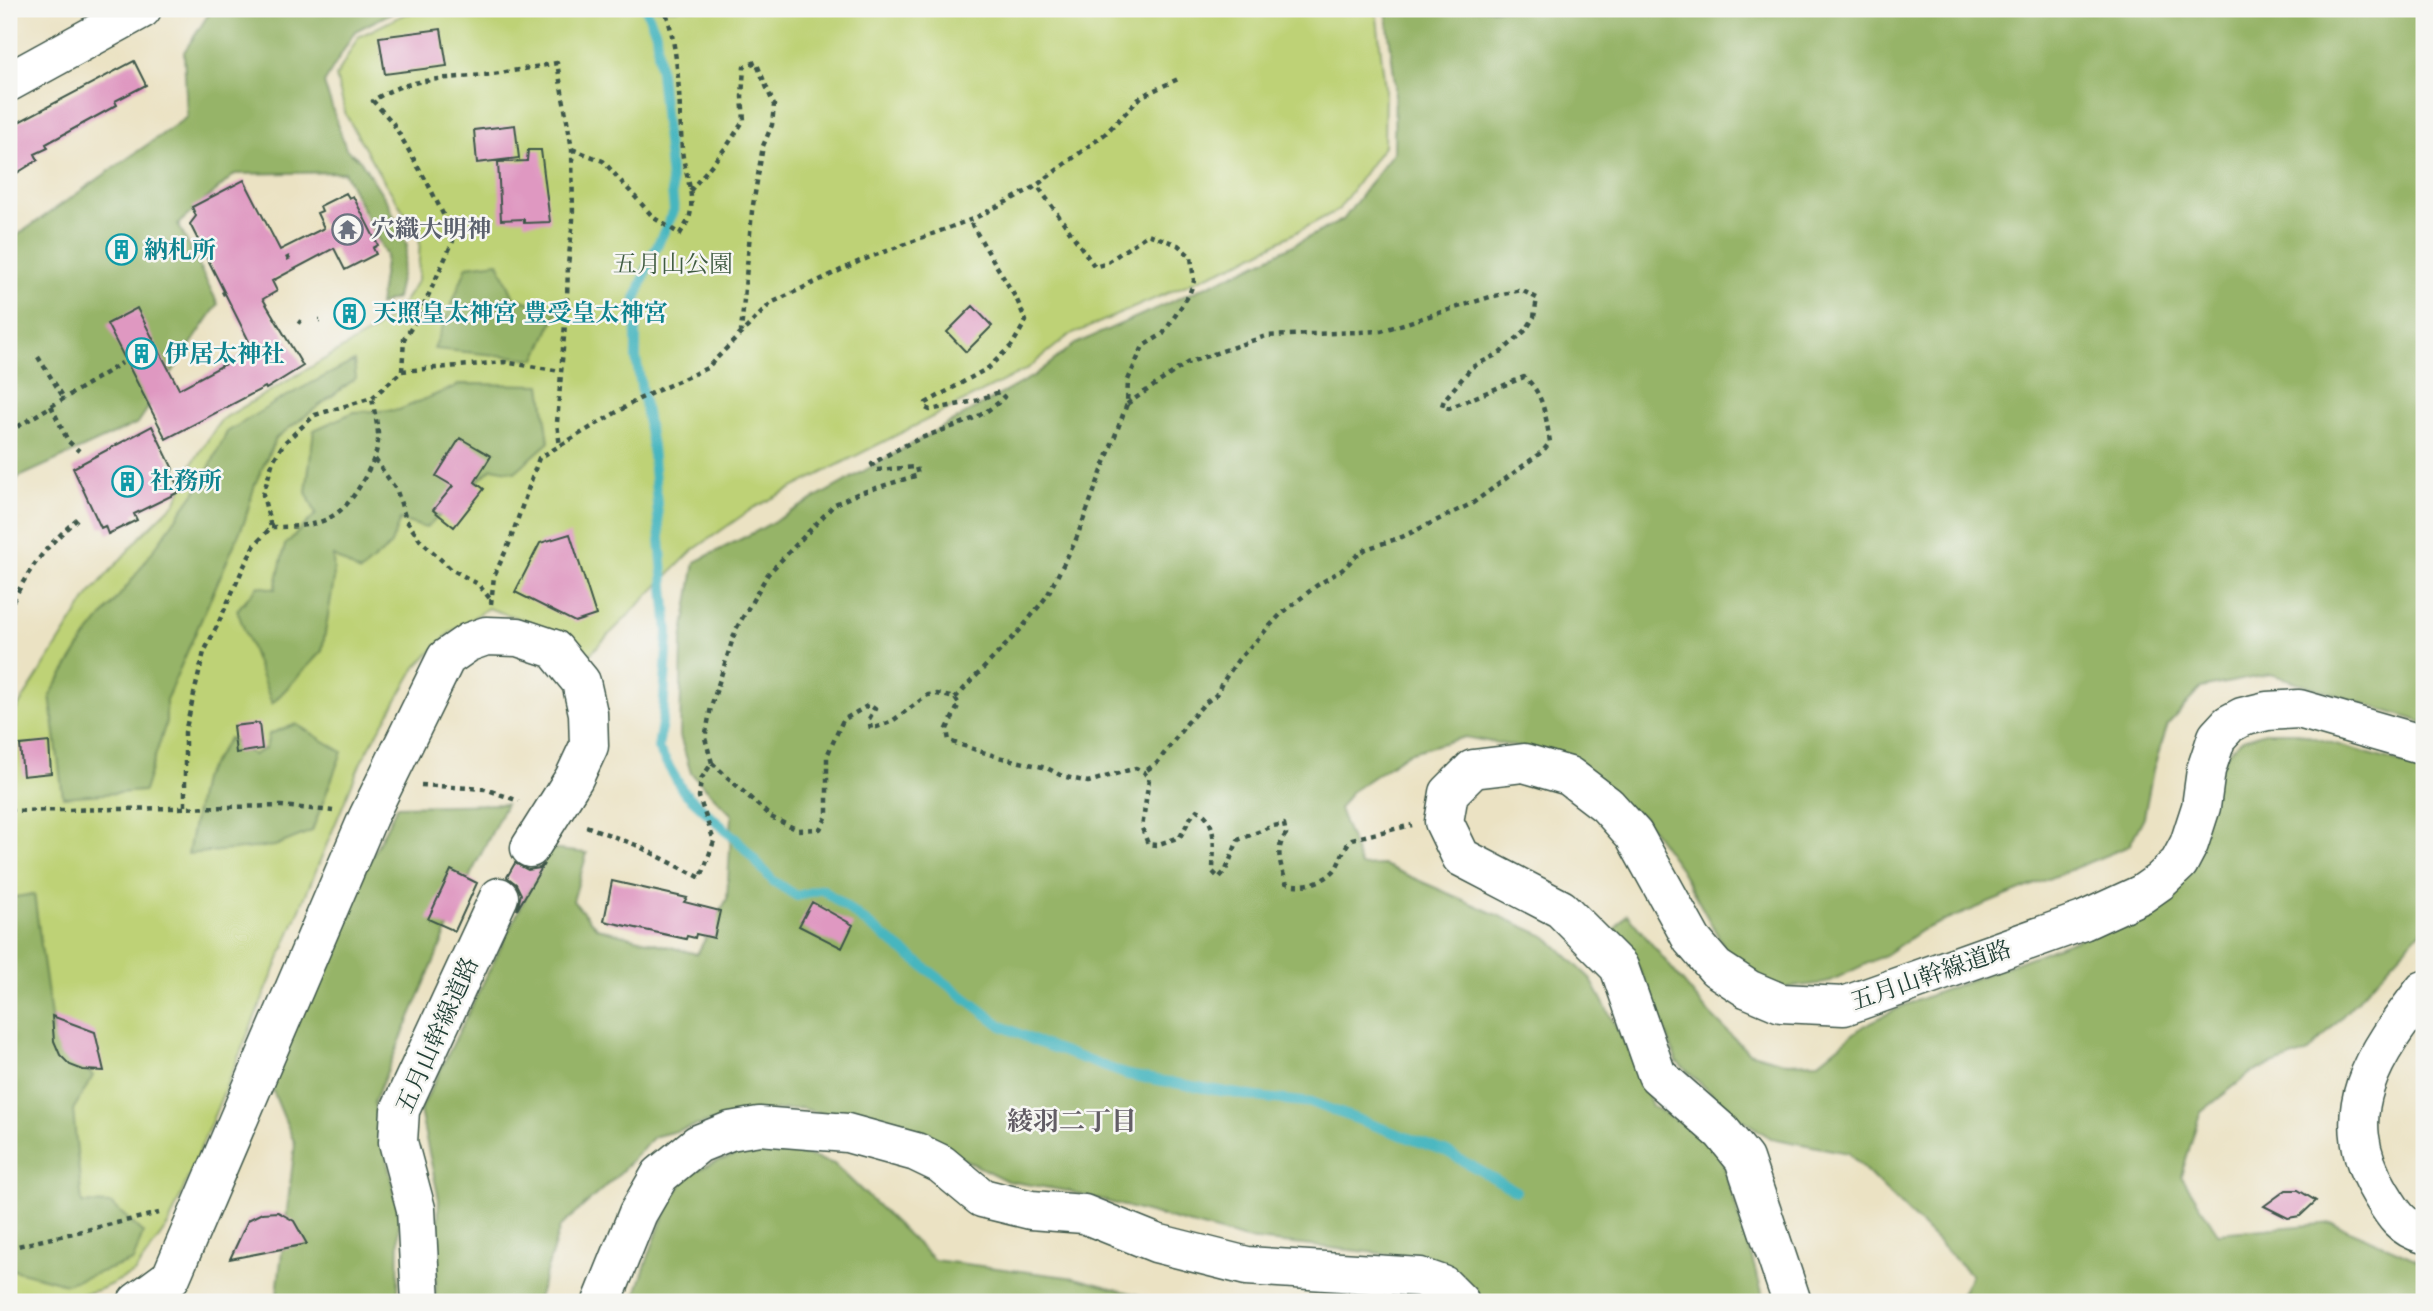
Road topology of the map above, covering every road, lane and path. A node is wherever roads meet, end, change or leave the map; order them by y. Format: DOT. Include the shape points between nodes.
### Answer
graph roads {
  1 [pos="142,9"];
  2 [pos="665,9"];
  3 [pos="1178,79"];
  4 [pos="9,82"];
  5 [pos="572,149"];
  6 [pos="1037,186"];
  7 [pos="690,191"];
  8 [pos="969,220"];
  9 [pos="741,332"];
  10 [pos="38,357"];
  11 [pos="122,363"];
  12 [pos="401,371"];
  13 [pos="561,371"];
  14 [pos="64,398"];
  15 [pos="372,398"];
  16 [pos="1127,404"];
  17 [pos="51,406"];
  18 [pos="9,432"];
  19 [pos="560,447"];
  20 [pos="79,451"];
  21 [pos="375,459"];
  22 [pos="77,519"];
  23 [pos="271,527"];
  24 [pos="9,610"];
  25 [pos="489,618"];
  26 [pos="955,698"];
  27 [pos="2424,746"];
  28 [pos="712,763"];
  29 [pos="1144,772"];
  30 [pos="385,782"];
  31 [pos="185,806"];
  32 [pos="9,811"];
  33 [pos="554,814"];
  34 [pos="368,817"];
  35 [pos="1444,822"];
  36 [pos="2424,990"];
  37 [pos="201,1204"];
  38 [pos="2424,1234"];
  39 [pos="9,1248"];
  40 [pos="137,1302"];
  41 [pos="421,1302"];
  42 [pos="602,1302"];
  43 [pos="1460,1302"];
  44 [pos="1793,1302"];
  1 -- 4 [label="main road"];
  2 -- 7 [label="path" via="676,59 682,152"];
  3 -- 6 [label="path" via="1142,96 1105,134"];
  5 -- 7 [label="path" via="603,161 654,218 680,234 690,215"];
  5 -- 12 [label="path" via="557,63 388,89 373,101 393,123 428,184 453,241 404,339"];
  5 -- 13 [label="path" via="573,220"];
  6 -- 8 [label="path"];
  6 -- 16 [label="path" via="1095,267 1148,233 1191,257 1194,281 1189,295 1163,334 1143,346 1128,380"];
  7 -- 9 [label="path" via="744,120 744,67 756,62 774,105 752,211"];
  8 -- 9 [label="path" via="800,287 771,303"];
  8 -- 28 [label="path" via="1026,321 1012,345 988,368 926,403 926,408 975,401 999,392 1004,397 978,416 872,464 876,470 916,467 918,475 835,504 768,574 736,629 711,707 705,738"];
  9 -- 19 [label="path" via="707,368 639,399"];
  10 -- 14 [label="path"];
  11 -- 14 [label="path"];
  12 -- 13 [label="path" via="503,362"];
  12 -- 15 [label="path"];
  13 -- 19 [label="path"];
  14 -- 17 [label="path"];
  15 -- 21 [label="path" via="379,439"];
  15 -- 23 [label="path" via="315,415 284,443 263,495"];
  16 -- 26 [label="path" via="1074,542 1047,596"];
  16 -- 29 [label="path" via="1187,363 1266,336 1381,331 1521,290 1537,298 1526,330 1500,353 1472,368 1442,406 1449,408 1524,377 1534,384 1545,415 1550,442 1543,451 1473,503 1366,549 1307,593 1238,660 1216,695"];
  17 -- 18 [label="path"];
  17 -- 20 [label="path" via="68,442"];
  19 -- 25 [label="path" via="539,458 494,576"];
  21 -- 23 [label="path" via="347,507 305,527"];
  21 -- 25 [label="path" via="397,491 406,520 420,540 451,569 478,583"];
  22 -- 24 [label="path" via="46,548 21,583"];
  23 -- 31 [label="path" via="255,545 204,652 184,732"];
  25 -- 30 [label="main road" via="469,642 446,658"];
  25 -- 33 [label="main road, 五月山幹線道路" via="518,636 554,649 581,682 589,746"];
  26 -- 28 [label="path" via="928,695 891,722 871,729 869,719 876,709 869,705 844,720 827,756 827,816 820,829 797,830 771,817"];
  26 -- 29 [label="path" via="959,704 947,729 949,741 1088,782 1136,768"];
  27 -- 35 [label="main road, 五月山幹線道路" via="2299,709 2242,717 2217,737 2189,844 2179,863 2160,882 2083,921 1844,1006 1781,1003 1716,968 1692,940 1634,835 1607,805 1569,776 1524,763 1473,769 1449,793"];
  28 -- 33 [label="path" via="701,779 699,797 713,841 701,878 636,845"];
  29 -- 35 [label="path" via="1149,779 1142,828 1148,844 1181,836 1197,810 1205,813 1212,826 1213,872 1219,878 1227,870 1238,840 1273,826 1284,824 1286,834 1278,856 1286,883 1295,887 1322,880 1335,870 1352,839 1423,822"];
  30 -- 33 [label="path" via="485,789"];
  30 -- 34 [label="main road"];
  31 -- 32 [label="path"];
  31 -- 34 [label="path" via="281,806"];
  33 -- 41 [label="main road, 五月山幹線道路" via="514,875 400,1110 398,1142 416,1209"];
  34 -- 37 [label="main road"];
  35 -- 44 [label="main road" via="1461,858 1561,909 1619,967 1657,1075 1723,1132 1744,1159"];
  36 -- 38 [label="main road" via="2374,1066 2360,1097 2357,1124 2360,1148 2373,1181 2397,1220"];
  37 -- 39 [label="path"];
  37 -- 40 [label="main road" via="171,1277"];
  42 -- 43 [label="main road" via="638,1213 660,1175 698,1144 759,1125 847,1133 916,1152 941,1164 982,1198 1031,1210 1084,1214 1156,1243 1247,1266 1420,1277 1443,1285"];
}
